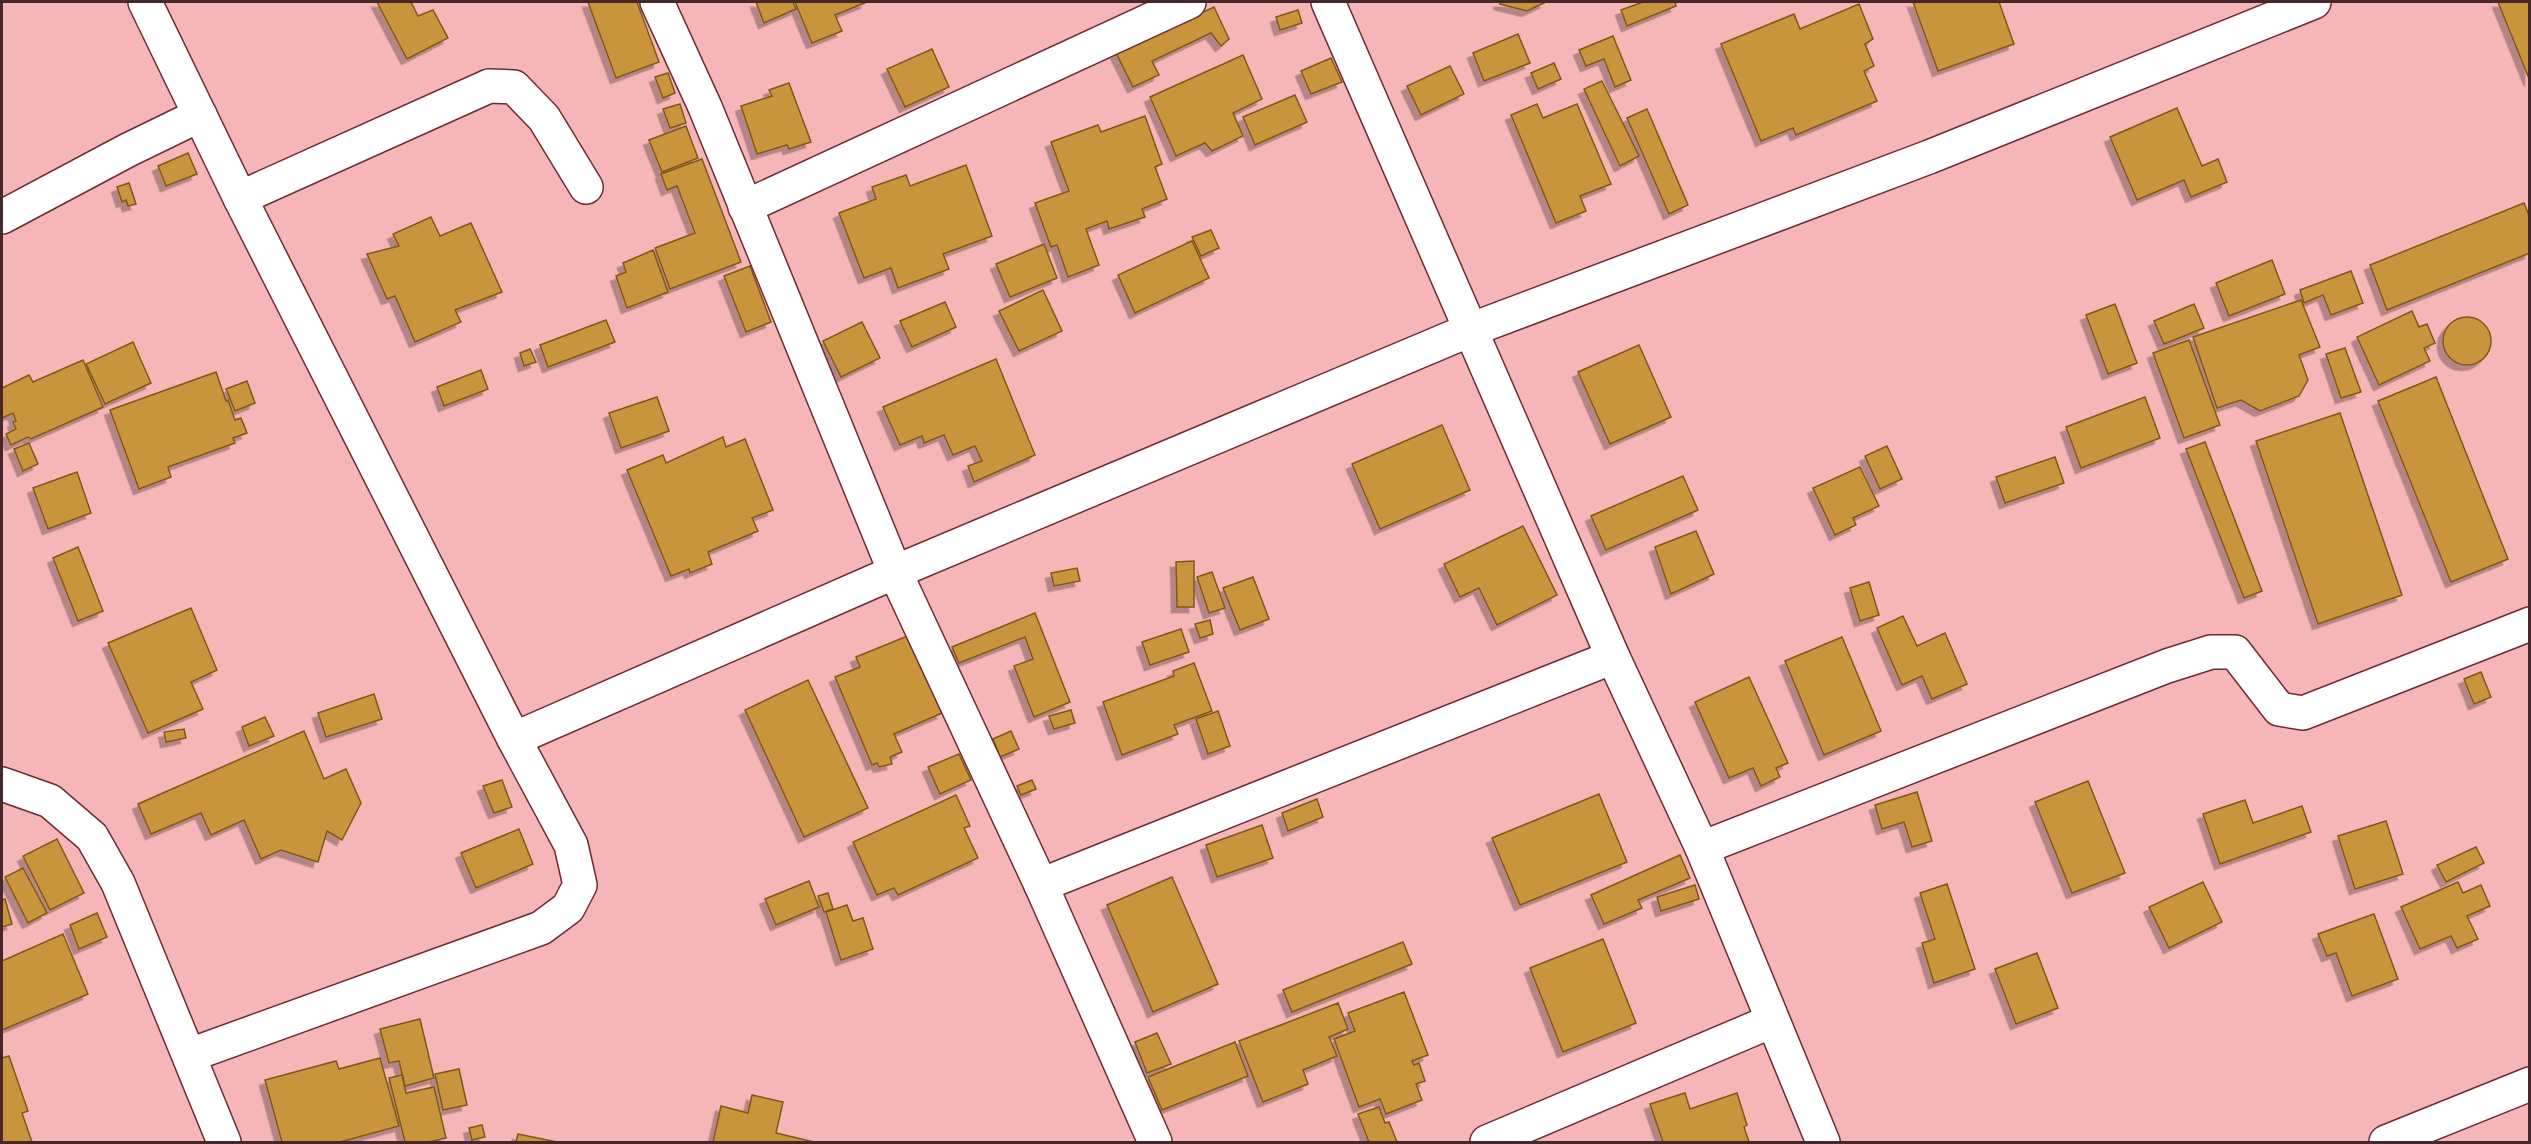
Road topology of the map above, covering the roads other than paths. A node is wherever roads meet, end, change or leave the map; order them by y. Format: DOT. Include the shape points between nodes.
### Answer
graph roads {
  1 [pos="145,2"];
  2 [pos="657,2"];
  3 [pos="1189,2"];
  4 [pos="1328,2"];
  5 [pos="2314,2"];
  6 [pos="200,115"];
  7 [pos="586,187"];
  8 [pos="240,198"];
  9 [pos="745,207"];
  10 [pos="2,217"];
  11 [pos="1470,330"];
  12 [pos="896,572"];
  13 [pos="2529,624"];
  14 [pos="1613,657"];
  15 [pos="514,739"];
  16 [pos="2,784"];
  17 [pos="1702,848"];
  18 [pos="1041,885"];
  19 [pos="1772,1021"];
  20 [pos="190,1055"];
  21 [pos="2529,1084"];
  22 [pos="224,1143"];
  23 [pos="1155,1143"];
  24 [pos="1487,1143"];
  25 [pos="1822,1143"];
  26 [pos="2386,1143"];
  1 -- 6 [label="street"];
  2 -- 9 [label="street"];
  3 -- 9 [label="street"];
  4 -- 11 [label="street"];
  5 -- 11 [label="street" via="1929,157"];
  6 -- 8 [label="street"];
  6 -- 10 [label="street"];
  7 -- 8 [label="street" via="544,118 513,87 489,86"];
  8 -- 15 [label="street"];
  9 -- 12 [label="street"];
  11 -- 12 [label="street"];
  11 -- 14 [label="street"];
  12 -- 15 [label="street"];
  12 -- 18 [label="street"];
  13 -- 17 [label="street" via="2303,712 2279,709 2235,652 2211,652 2166,666"];
  14 -- 17 [label="street"];
  14 -- 18 [label="street"];
  15 -- 20 [label="street" via="571,845 580,885 568,908 541,928"];
  16 -- 20 [label="street" via="50,801 92,837 118,883"];
  17 -- 19 [label="street"];
  18 -- 23 [label="street"];
  19 -- 24 [label="street"];
  19 -- 25 [label="street"];
  20 -- 22 [label="street"];
  21 -- 26 [label="street"];
}
